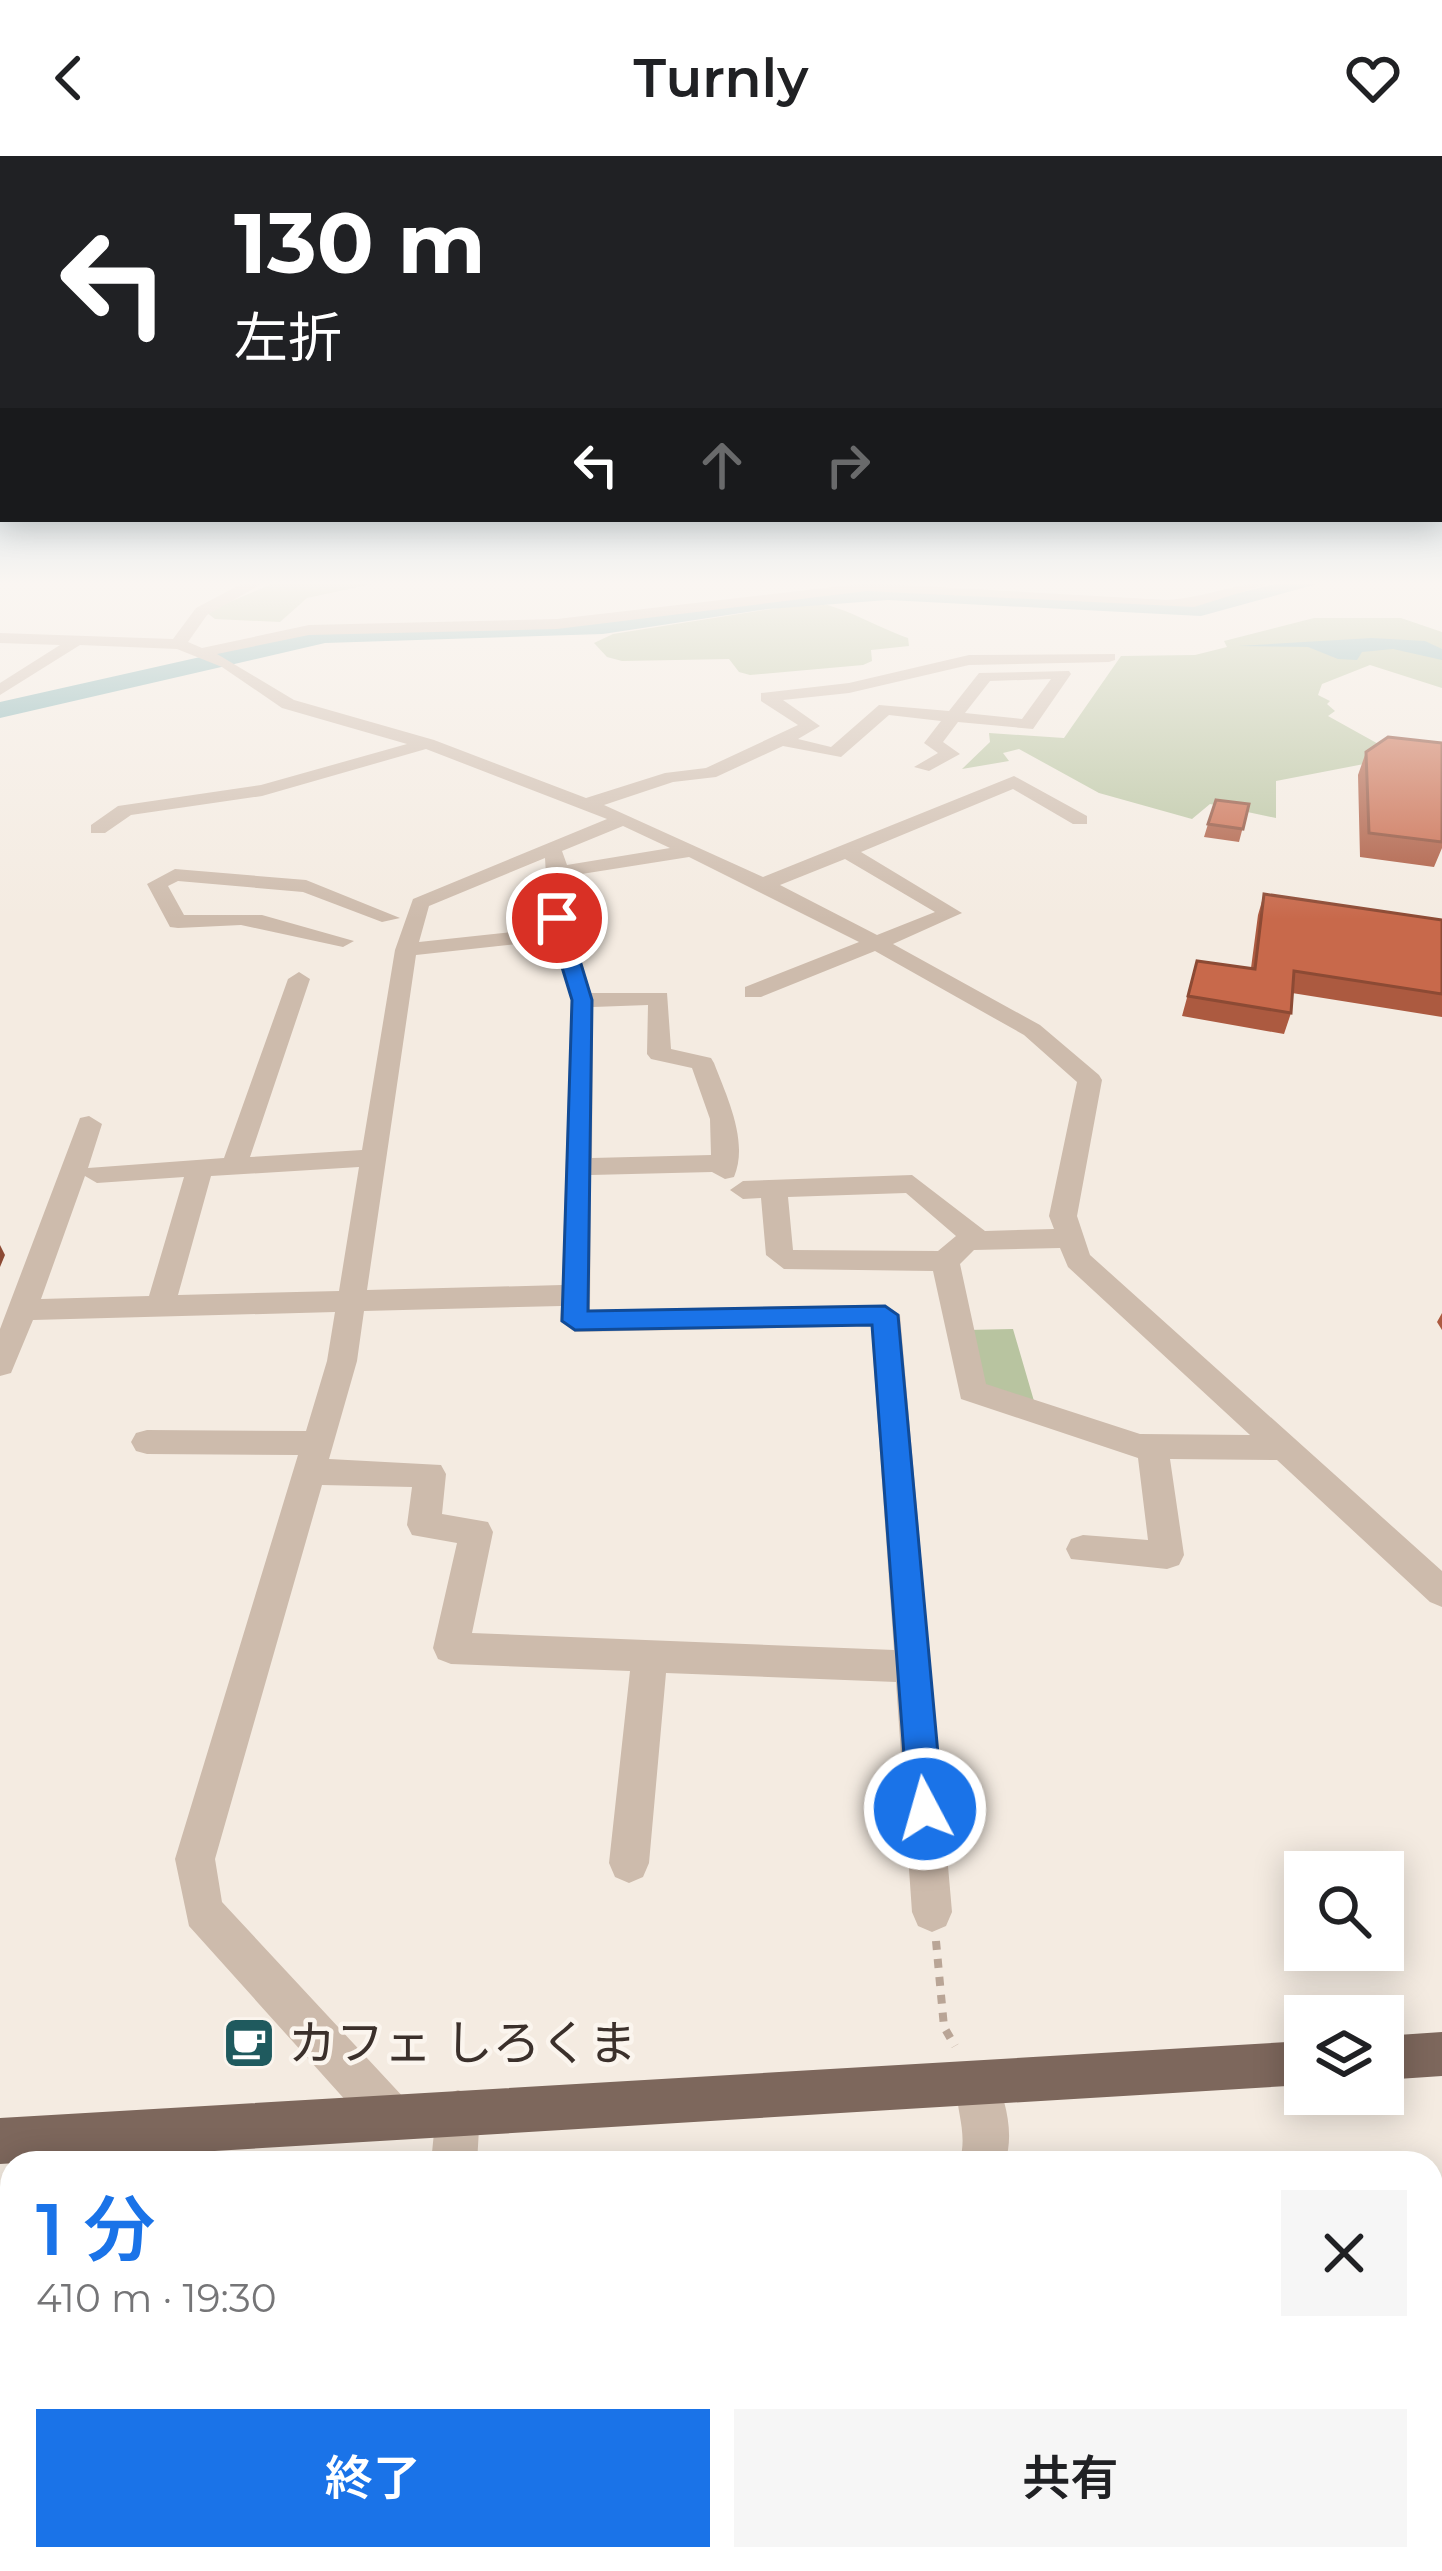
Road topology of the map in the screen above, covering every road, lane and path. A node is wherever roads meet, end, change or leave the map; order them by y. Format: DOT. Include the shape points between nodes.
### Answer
graph roads {
  1 [pos="272,694"];
  2 [pos="776,694"];
  3 [pos="971,694"];
  4 [pos="1049,694"];
  5 [pos="951,719"];
  6 [pos="781,740"];
  7 [pos="428,744"];
  8 [pos="923,766"];
  9 [pos="586,804"];
  10 [pos="625,819"];
  11 [pos="1081,820"];
  12 [pos="98,829"];
  13 [pos="691,851"];
  14 [pos="847,851"];
  15 [pos="555,861"];
  16 [pos="763,885"];
  17 [pos="420,903"];
  18 [pos="389,918"];
  19 [pos="560,932"];
  20 [pos="344,941"];
  21 [pos="877,942"];
  22 [pos="406,950"];
  23 [pos="319,954"];
  24 [pos="299,979"];
  25 [pos="754,992"];
  26 [pos="582,1000"];
  27 [pos="89,1124"];
  28 [pos="373,1158"];
  29 [pos="236,1164"];
  30 [pos="200,1167"];
  31 [pos="575,1167"];
  32 [pos="97,1174"];
  33 [pos="731,1175"];
  34 [pos="774,1189"];
  35 [pos="1068,1238"];
  36 [pos="978,1240"];
  37 [pos="945,1261"];
  38 [pos="891,1262"];
  39 [pos="575,1295"];
  40 [pos="351,1303"];
  41 [pos="160,1307"];
  42 [pos="23,1310"];
  43 [pos="885,1315"];
  44 [pos="0,1365"];
  45 [pos="147,1442"];
  46 [pos="1152,1447"];
  47 [pos="1279,1448"];
  48 [pos="315,1458"];
  49 [pos="1083,1549"];
  50 [pos="1442,1592"];
  51 [pos="650,1658"];
  52 [pos="910,1667"];
  53 [pos="628,1863"];
  54 [pos="932,1912"];
  55 [pos="1442,2054"];
  56 [pos="1404,2057"];
  57 [pos="1284,2064"];
  58 [pos="977,2085"];
  59 [pos="458,2113"];
  60 [pos="390,2116"];
  61 [pos="0,2141"];
  62 [pos="455,2151"];
  63 [pos="986,2151"];
  1 -- 7 [label="street"];
  2 -- 6 [label="street" via="767,697 811,726"];
  3 -- 5 [label="street"];
  4 -- 5 [label="street" via="1027,725"];
  5 -- 6 [label="street" via="885,709 835,753"];
  5 -- 8 [label="street" via="933,743 951,754"];
  6 -- 9 [label="street" via="710,773"];
  7 -- 9 [label="street"];
  7 -- 12 [label="street" via="262,790 125,811"];
  9 -- 10 [label="street"];
  10 -- 13 [label="street"];
  10 -- 15 [label="street"];
  11 -- 14 [label="street" via="1014,782"];
  13 -- 15 [label="street"];
  13 -- 16 [label="street"];
  14 -- 16 [label="street"];
  14 -- 21 [label="street" via="951,913"];
  15 -- 17 [label="street"];
  15 -- 19 [label="street"];
  16 -- 21 [label="street"];
  17 -- 18 [label="street"];
  17 -- 22 [label="street"];
  18 -- 20 [label="street"];
  18 -- 20 [label="street" via="307,886 175,874 157,884 178,922 205,916 284,924"];
  19 -- 22 [label="street"];
  19 -- 26 [label="street"];
  20 -- 23 [label="street"];
  21 -- 25 [label="street"];
  21 -- 35 [label="street" via="1031,1030 1090,1080 1063,1216"];
  22 -- 28 [label="street"];
  24 -- 29 [label="street"];
  26 -- 31 [label="street"];
  26 -- 33 [label="street" via="658,998 659,1054 702,1063 723,1119"];
  27 -- 42 [label="street"];
  28 -- 29 [label="street"];
  28 -- 40 [label="street"];
  29 -- 30 [label="street"];
  30 -- 32 [label="street"];
  30 -- 41 [label="street"];
  31 -- 33 [label="street"];
  31 -- 39 [label="street"];
  33 -- 34 [label="street"];
  34 -- 36 [label="street" via="912,1184"];
  34 -- 38 [label="street" via="780,1256"];
  35 -- 36 [label="street"];
  35 -- 47 [label="street" via="1100,1283"];
  36 -- 37 [label="street"];
  37 -- 38 [label="street"];
  37 -- 46 [label="street" via="972,1391"];
  38 -- 43 [label="street" via="895,1301"];
  39 -- 40 [label="street"];
  39 -- 43 [label="street" via="575,1321"];
  40 -- 41 [label="street"];
  40 -- 48 [label="street"];
  41 -- 42 [label="street"];
  42 -- 44 [label="street"];
  43 -- 52 [label="street"];
  45 -- 48 [label="street"];
  46 -- 47 [label="street"];
  46 -- 49 [label="street" via="1167,1555"];
  47 -- 50 [label="street"];
  48 -- 51 [label="street" via="430,1474 424,1525 476,1532 451,1648"];
  48 -- 60 [label="street" via="195,1858 203,1912"];
  51 -- 52 [label="street"];
  51 -- 53 [label="street"];
  52 -- 54 [label="street"];
  54 -- 58 [label="path" via="944,2027"];
  55 -- 56 [label="main road"];
  57 -- 58 [label="main road"];
  58 -- 59 [label="main road"];
  58 -- 63 [label="street"];
  59 -- 60 [label="main road"];
  59 -- 62 [label="street"];
  60 -- 61 [label="main road"];
}
